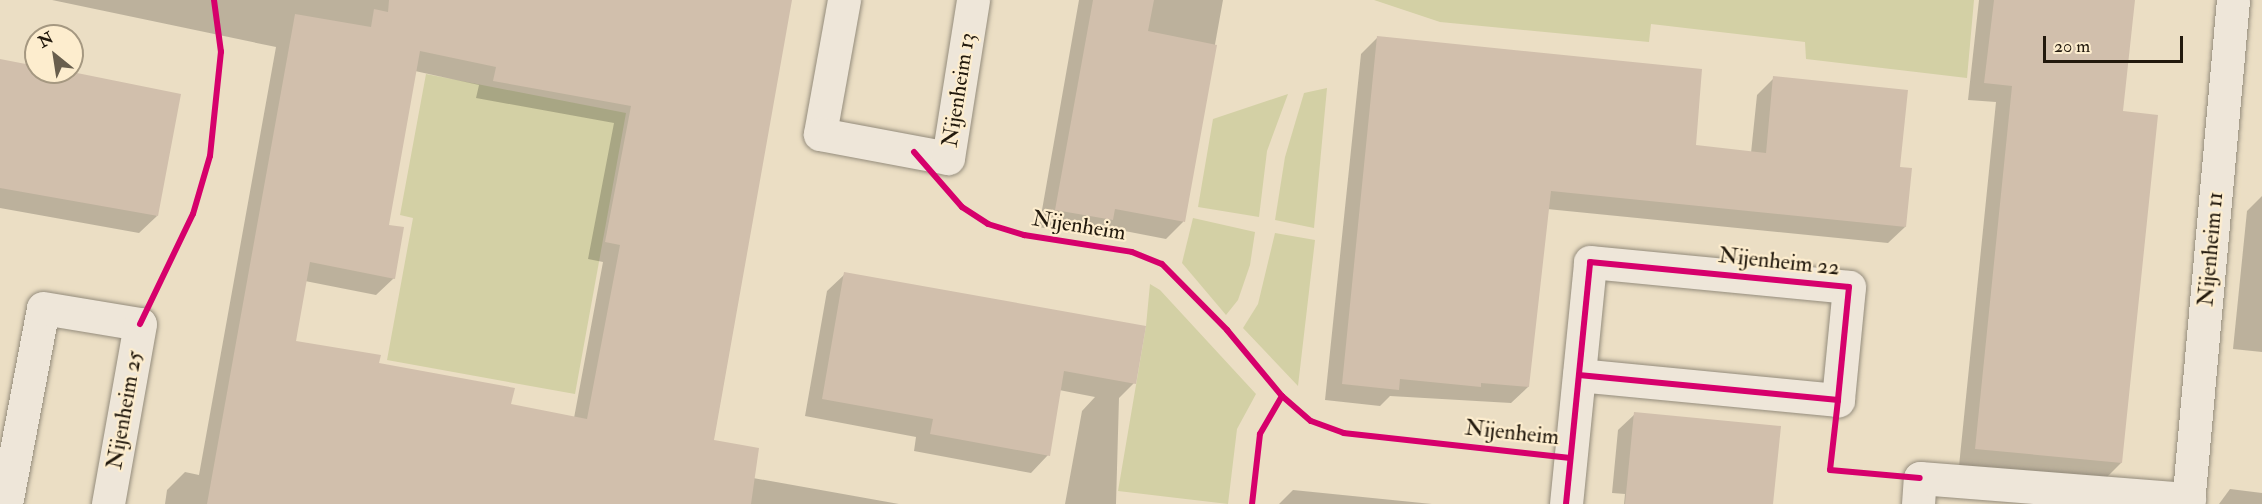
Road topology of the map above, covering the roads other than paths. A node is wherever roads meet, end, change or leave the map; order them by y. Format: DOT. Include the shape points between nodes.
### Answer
graph roads {
  1 [pos="844,0"];
  2 [pos="974,0"];
  3 [pos="2233,0"];
  4 [pos="1579,375"];
  5 [pos="2189,501"];
  6 [pos="6,504"];
  7 [pos="108,504"];
  8 [pos="1566,504"];
  9 [pos="1918,504"];
  1 -- 2 [label="street, Nijenheim 13" via="820,134 948,158"];
  3 -- 5 [label="street, Nijenheim 11"];
  4 -- 4 [label="street, Nijenheim 22" via="1590,262 1849,287 1838,400"];
  4 -- 8 [label="street, Nijenheim"];
  5 -- 9 [label="street, Nijenheim 11" via="1920,478"];
  6 -- 7 [label="street, Nijenheim 25" via="43,308 140,324"];
}
